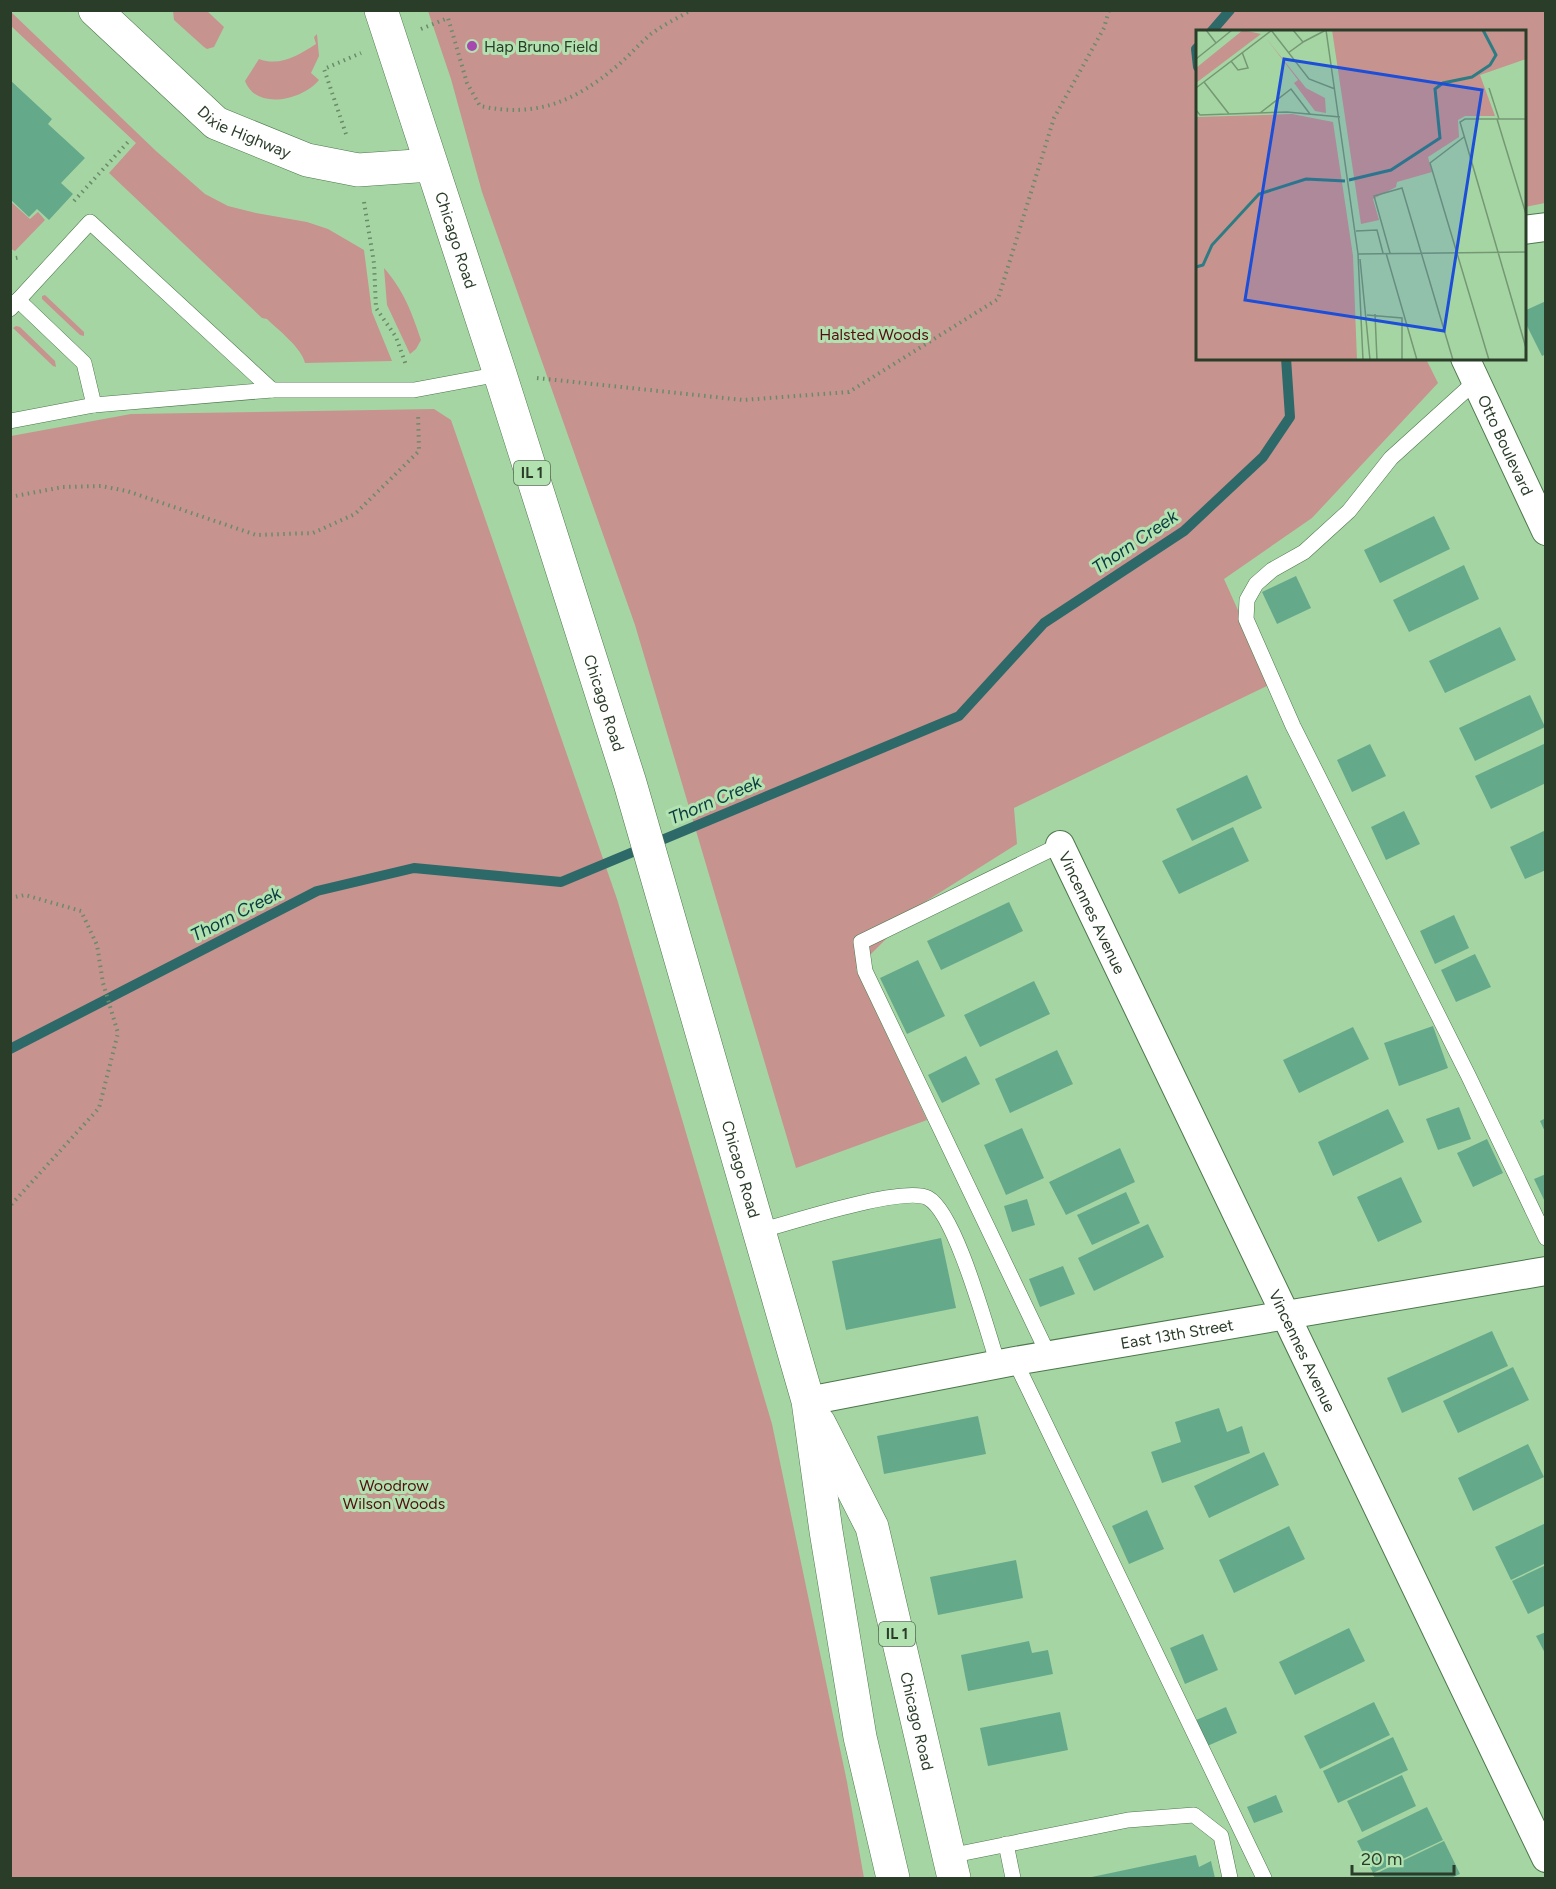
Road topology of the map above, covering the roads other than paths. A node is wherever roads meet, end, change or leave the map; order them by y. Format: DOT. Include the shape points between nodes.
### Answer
graph roads {
  1 [pos="95,10"];
  2 [pos="381,10"];
  3 [pos="431,165"];
  4 [pos="1545,226"];
  5 [pos="1526,230"];
  6 [pos="14,305"];
  7 [pos="1470,370"];
  8 [pos="500,374"];
  9 [pos="272,390"];
  10 [pos="94,405"];
  11 [pos="10,421"];
  12 [pos="1545,531"];
  13 [pos="1060,845"];
  14 [pos="759,1231"];
  15 [pos="1545,1238"];
  16 [pos="1545,1271"];
  17 [pos="1284,1315"];
  18 [pos="1049,1356"];
  19 [pos="1007,1363"];
  20 [pos="808,1401"];
  21 [pos="1006,1844"];
  22 [pos="1545,1858"];
  23 [pos="952,1867"];
  24 [pos="893,1878"];
  25 [pos="1014,1878"];
  26 [pos="1230,1878"];
  27 [pos="1264,1878"];
  1 -- 3 [label="main road, Dixie Highway" via="216,123 307,160 358,170"];
  2 -- 3 [label="main road, Chicago Road / IL 1"];
  3 -- 8 [label="main road, Chicago Road / IL 1"];
  4 -- 5 [label="street"];
  6 -- 9 [label="lane" via="90,222"];
  6 -- 10 [label="lane" via="84,363"];
  7 -- 12 [label="street, Otto Boulevard"];
  7 -- 15 [label="lane" via="1349,511 1304,552 1272,570 1257,584 1247,600 1246,619 1293,726"];
  8 -- 9 [label="lane" via="414,390"];
  8 -- 14 [label="main road, Chicago Road / IL 1" via="630,783"];
  9 -- 10 [label="lane"];
  10 -- 11 [label="lane"];
  13 -- 17 [label="street, Vincennes Avenue"];
  13 -- 18 [label="lane" via="861,942 865,971"];
  14 -- 19 [label="lane" via="899,1196 926,1196 938,1204 957,1240"];
  14 -- 20 [label="main road, Chicago Road / IL 1"];
  16 -- 17 [label="street, East 13th Street"];
  17 -- 18 [label="street, East 13th Street"];
  17 -- 22 [label="street, Vincennes Avenue"];
  18 -- 19 [label="street, East 13th Street"];
  19 -- 20 [label="street, East 13th Street"];
  19 -- 27 [label="lane"];
  20 -- 23 [label="main road, Chicago Road / IL 1" via="873,1527"];
  20 -- 24 [label="main road, Chicago Road / IL 1" via="860,1737"];
  21 -- 23 [label="lane"];
  21 -- 25 [label="lane"];
  21 -- 26 [label="lane" via="1128,1820 1194,1815 1221,1836"];
}
